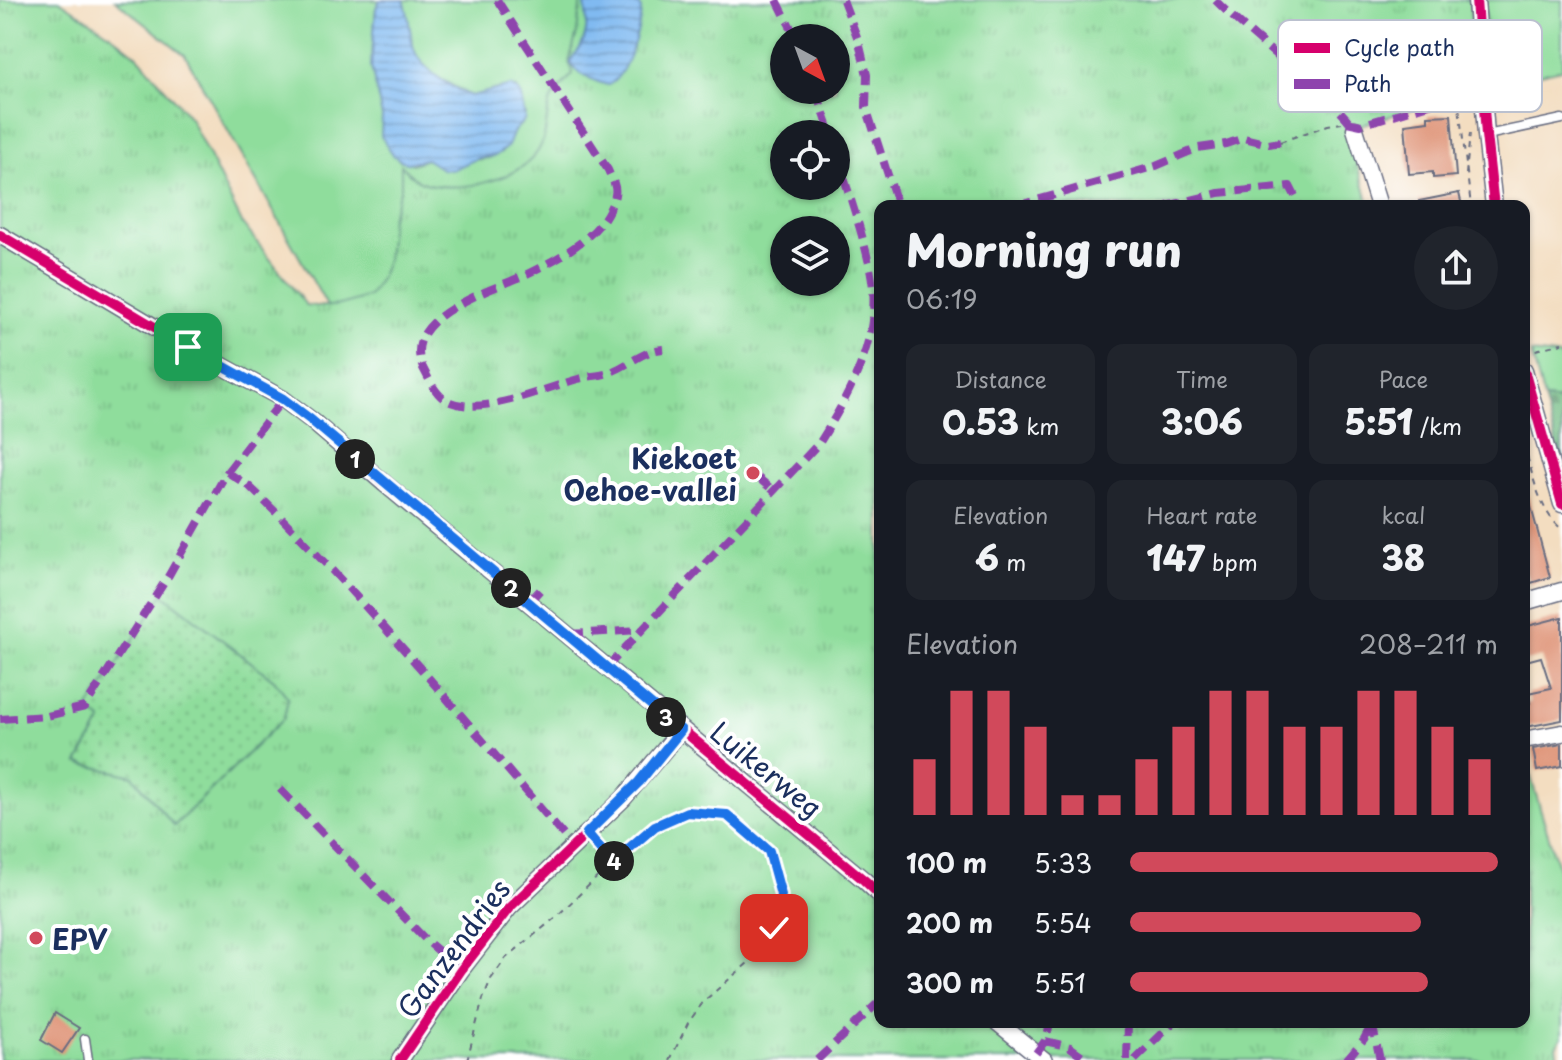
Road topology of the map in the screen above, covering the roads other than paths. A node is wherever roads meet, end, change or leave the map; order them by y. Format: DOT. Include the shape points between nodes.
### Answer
graph roads {
  1 [pos="1476,0"];
  2 [pos="1478,20"];
  3 [pos="1485,112"];
  4 [pos="1562,119"];
  5 [pos="1349,126"];
  6 [pos="1486,135"];
  7 [pos="1377,200"];
  8 [pos="1493,200"];
  9 [pos="0,235"];
  10 [pos="1530,391"];
  11 [pos="1562,504"];
  12 [pos="1562,591"];
  13 [pos="1530,600"];
  14 [pos="681,730"];
  15 [pos="1562,733"];
  16 [pos="1530,739"];
  17 [pos="874,889"];
  18 [pos="1004,1028"];
  19 [pos="85,1039"];
  20 [pos="88,1060"];
  21 [pos="400,1060"];
  22 [pos="1044,1060"];
  1 -- 2 [label="street"];
  3 -- 6 [label="street"];
  4 -- 6 [label="lane"];
  5 -- 7 [label="street"];
  6 -- 8 [label="street"];
  9 -- 14 [label="street, Luikerweg" via="283,399"];
  10 -- 11 [label="street"];
  12 -- 13 [label="street"];
  14 -- 17 [label="street, Luikerweg"];
  14 -- 21 [label="street, Ganzendries" via="639,782 509,908"];
  15 -- 16 [label="street"];
  18 -- 22 [label="street"];
  19 -- 20 [label="lane"];
}
